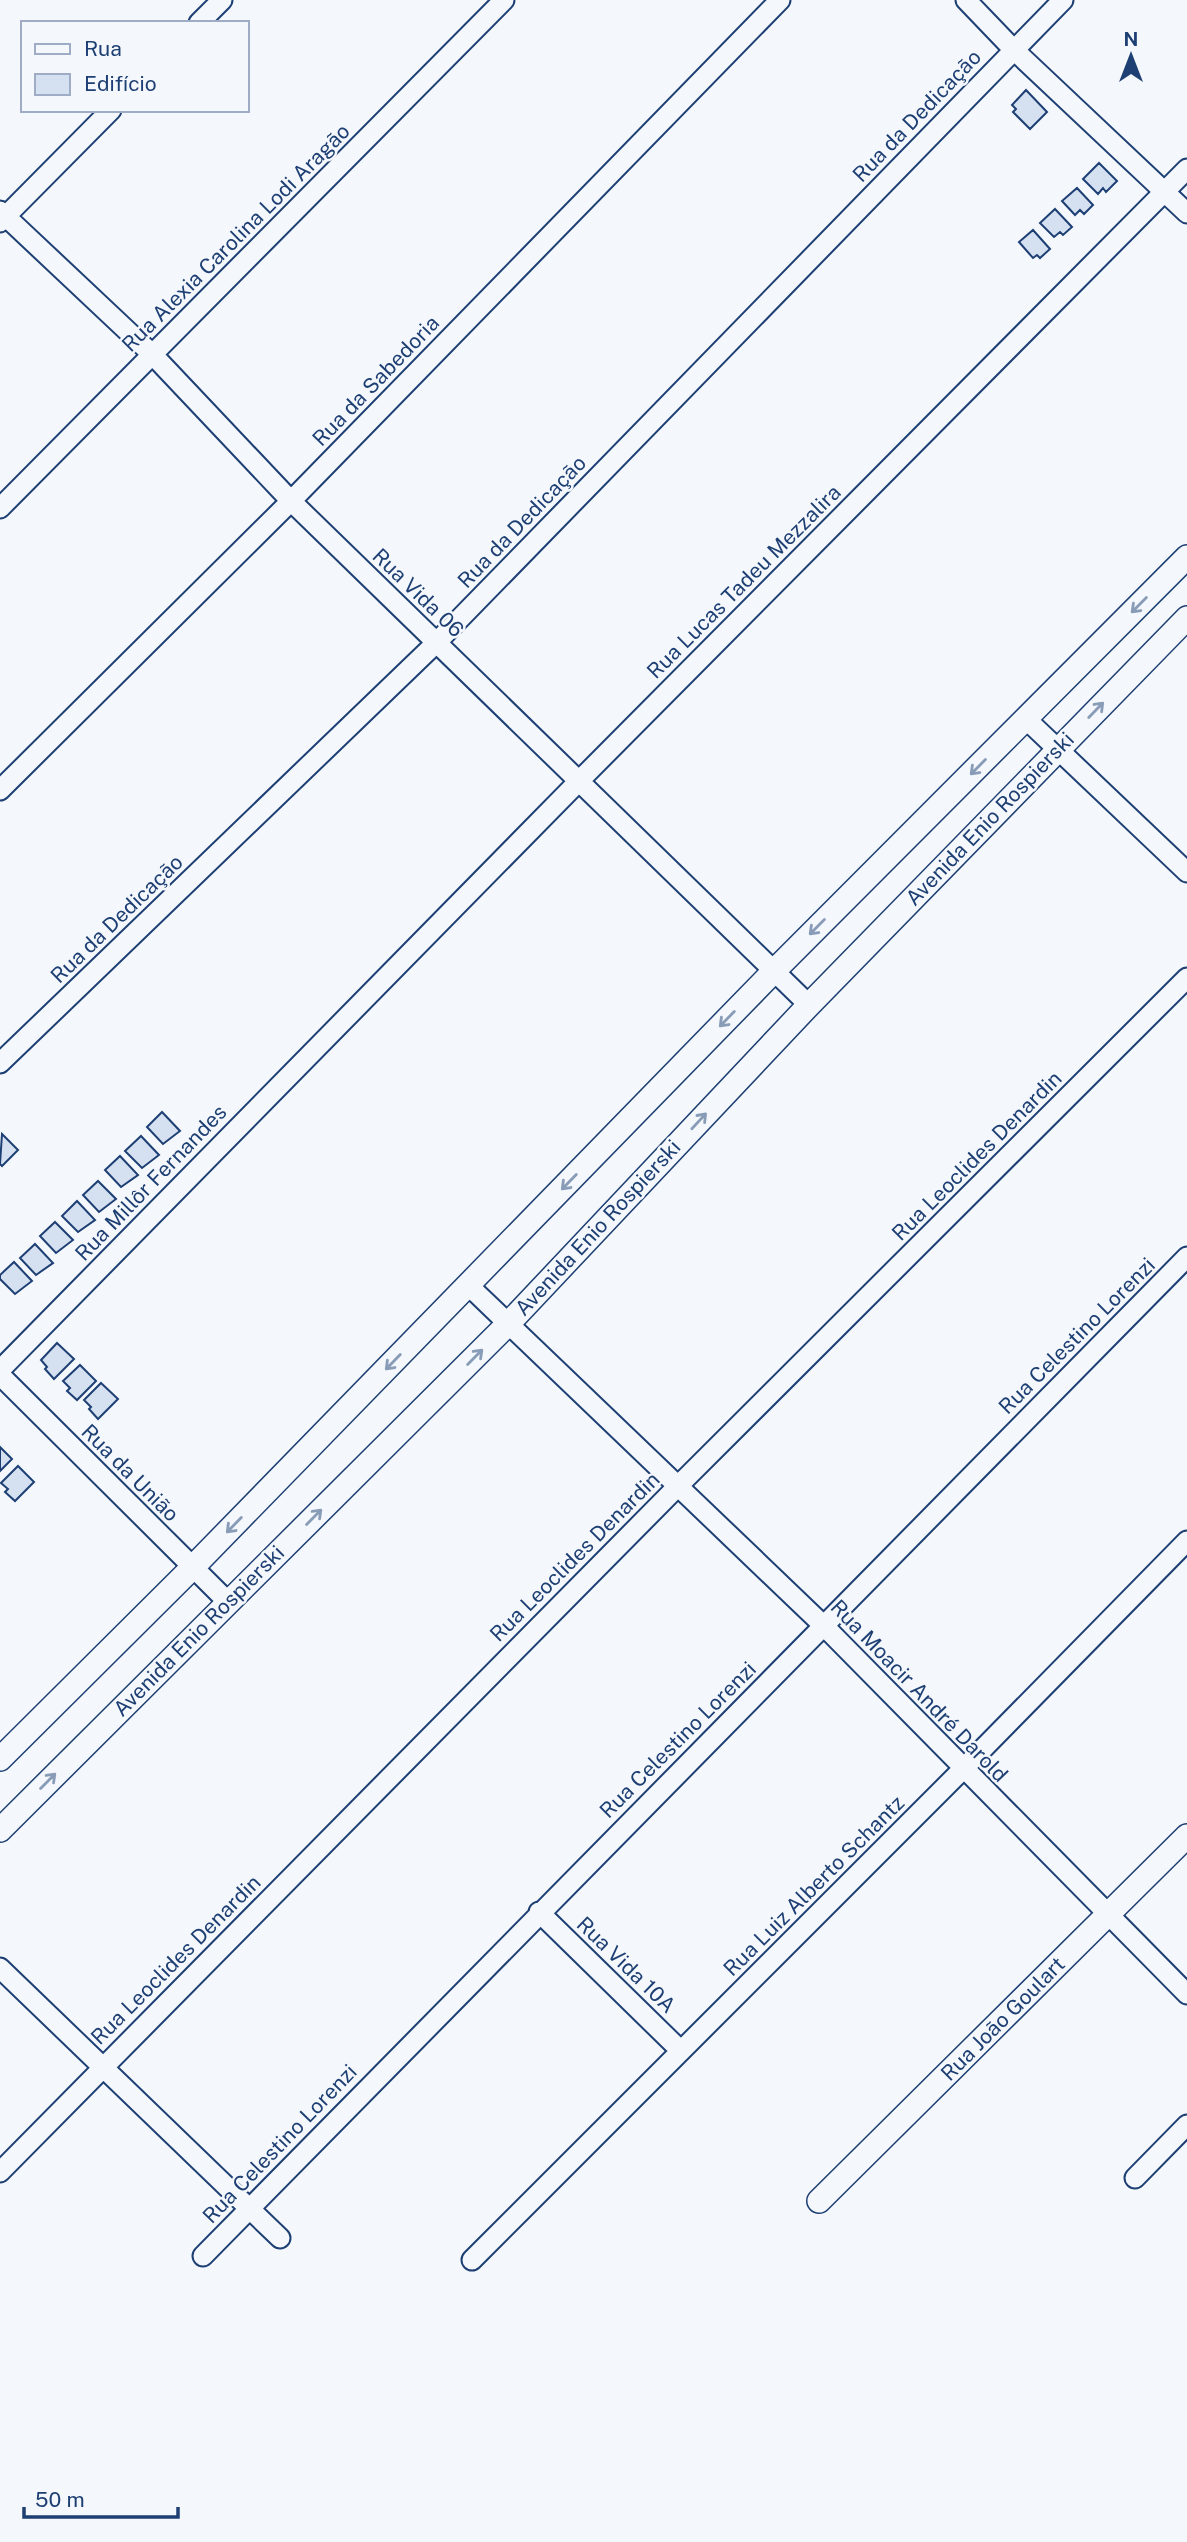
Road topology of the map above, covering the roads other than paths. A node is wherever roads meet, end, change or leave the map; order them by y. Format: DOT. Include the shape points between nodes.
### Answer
graph roads {
  1 [pos="222,0"];
  2 [pos="504,0"];
  3 [pos="780,0"];
  4 [pos="966,0"];
  5 [pos="1063,0"];
  6 [pos="201,21"];
  7 [pos="1013,49"];
  8 [pos="109,112"];
  9 [pos="1187,169"];
  10 [pos="1165,191"];
  11 [pos="1187,214"];
  12 [pos="2,216"];
  13 [pos="153,355"];
  14 [pos="290,501"];
  15 [pos="0,508"];
  16 [pos="1187,557"];
  17 [pos="1187,618"];
  18 [pos="436,643"];
  19 [pos="1026,719"];
  20 [pos="1059,749"];
  21 [pos="580,780"];
  22 [pos="0,790"];
  23 [pos="1187,872"];
  24 [pos="775,970"];
  25 [pos="1187,978"];
  26 [pos="809,1005"];
  27 [pos="335,1029"];
  28 [pos="0,1063"];
  29 [pos="1187,1257"];
  30 [pos="468,1285"];
  31 [pos="508,1324"];
  32 [pos="0,1370"];
  33 [pos="0,1375"];
  34 [pos="678,1485"];
  35 [pos="1187,1541"];
  36 [pos="193,1567"];
  37 [pos="228,1602"];
  38 [pos="824,1626"];
  39 [pos="0,1759"];
  40 [pos="963,1769"];
  41 [pos="0,1829"];
  42 [pos="1187,1836"];
  43 [pos="539,1912"];
  44 [pos="1108,1915"];
  45 [pos="0,1968"];
  46 [pos="1187,1994"];
  47 [pos="681,2051"];
  48 [pos="102,2067"];
  49 [pos="1187,2125"];
  50 [pos="0,2172"];
  51 [pos="1135,2178"];
  52 [pos="819,2201"];
  53 [pos="250,2208"];
  54 [pos="280,2238"];
  55 [pos="203,2256"];
  56 [pos="472,2260"];
  1 -- 6 [label="street"];
  2 -- 13 [label="street, Rua Alexia Carolina Lodi Aragão"];
  3 -- 14 [label="street, Rua da Sabedoria"];
  4 -- 7 [label="street"];
  5 -- 7 [label="street, Rua da Dedicação"];
  7 -- 10 [label="street"];
  7 -- 18 [label="street, Rua da Dedicação"];
  8 -- 12 [label="street"];
  9 -- 10 [label="street, Rua Lucas Tadeu Mezzalira"];
  10 -- 11 [label="street"];
  10 -- 21 [label="street, Rua Lucas Tadeu Mezzalira"];
  12 -- 13 [label="street, Rua Vida 06"];
  13 -- 14 [label="street, Rua Vida 06"];
  13 -- 15 [label="street, Rua Alexia Carolina Lodi Aragão"];
  14 -- 18 [label="street, Rua Vida 06"];
  14 -- 22 [label="street, Rua da Sabedoria"];
  16 -- 19 [label="street, Avenida Enio Rospierski, one-way"];
  20 -- 17 [label="street, Avenida Enio Rospierski, one-way"];
  18 -- 21 [label="street, Rua Vida 06"];
  18 -- 28 [label="street, Rua da Dedicação"];
  19 -- 20 [label="street"];
  19 -- 24 [label="street, Avenida Enio Rospierski, one-way"];
  20 -- 23 [label="street"];
  20 -- 26 [label="street, Avenida Enio Rospierski"];
  21 -- 24 [label="street, Rua Vida 06"];
  21 -- 27 [label="street, Rua Lucas Tadeu Mezzalira"];
  24 -- 26 [label="street, Rua Vida 06"];
  24 -- 30 [label="street, Avenida Enio Rospierski, one-way"];
  25 -- 34 [label="street, Rua Leoclides Denardin"];
  31 -- 26 [label="street, Avenida Enio Rospierski, one-way"];
  27 -- 32 [label="street, Rua Millôr Fernandes"];
  29 -- 38 [label="street, Rua Celestino Lorenzi"];
  30 -- 31 [label="street, Rua Moacir André Darold"];
  30 -- 36 [label="street, Avenida Enio Rospierski, one-way"];
  31 -- 34 [label="street, Rua Moacir André Darold"];
  37 -- 31 [label="street, Avenida Enio Rospierski, one-way"];
  33 -- 36 [label="street, Rua da União"];
  34 -- 38 [label="street, Rua Moacir André Darold"];
  34 -- 48 [label="street, Rua Leoclides Denardin"];
  35 -- 40 [label="street, Rua Luiz Alberto Schantz"];
  36 -- 37 [label="street, Rua da União"];
  36 -- 39 [label="street, Avenida Enio Rospierski"];
  41 -- 37 [label="street, Avenida Enio Rospierski, one-way"];
  38 -- 40 [label="street, Rua Moacir André Darold"];
  38 -- 43 [label="street, Rua Celestino Lorenzi"];
  40 -- 44 [label="street, Rua Moacir André Darold"];
  40 -- 47 [label="street, Rua Luiz Alberto Schantz"];
  42 -- 44 [label="street, Rua João Goulart"];
  43 -- 47 [label="street, Rua Vida 10A"];
  43 -- 53 [label="street, Rua Celestino Lorenzi"];
  44 -- 46 [label="street, Rua Moacir André Darold"];
  44 -- 52 [label="street, Rua João Goulart"];
  45 -- 48 [label="street"];
  47 -- 56 [label="street, Rua Luiz Alberto Schantz"];
  48 -- 50 [label="street, Rua Leoclides Denardin"];
  48 -- 53 [label="street"];
  49 -- 51 [label="street"];
  53 -- 54 [label="street"];
  53 -- 55 [label="street, Rua Celestino Lorenzi"];
}
